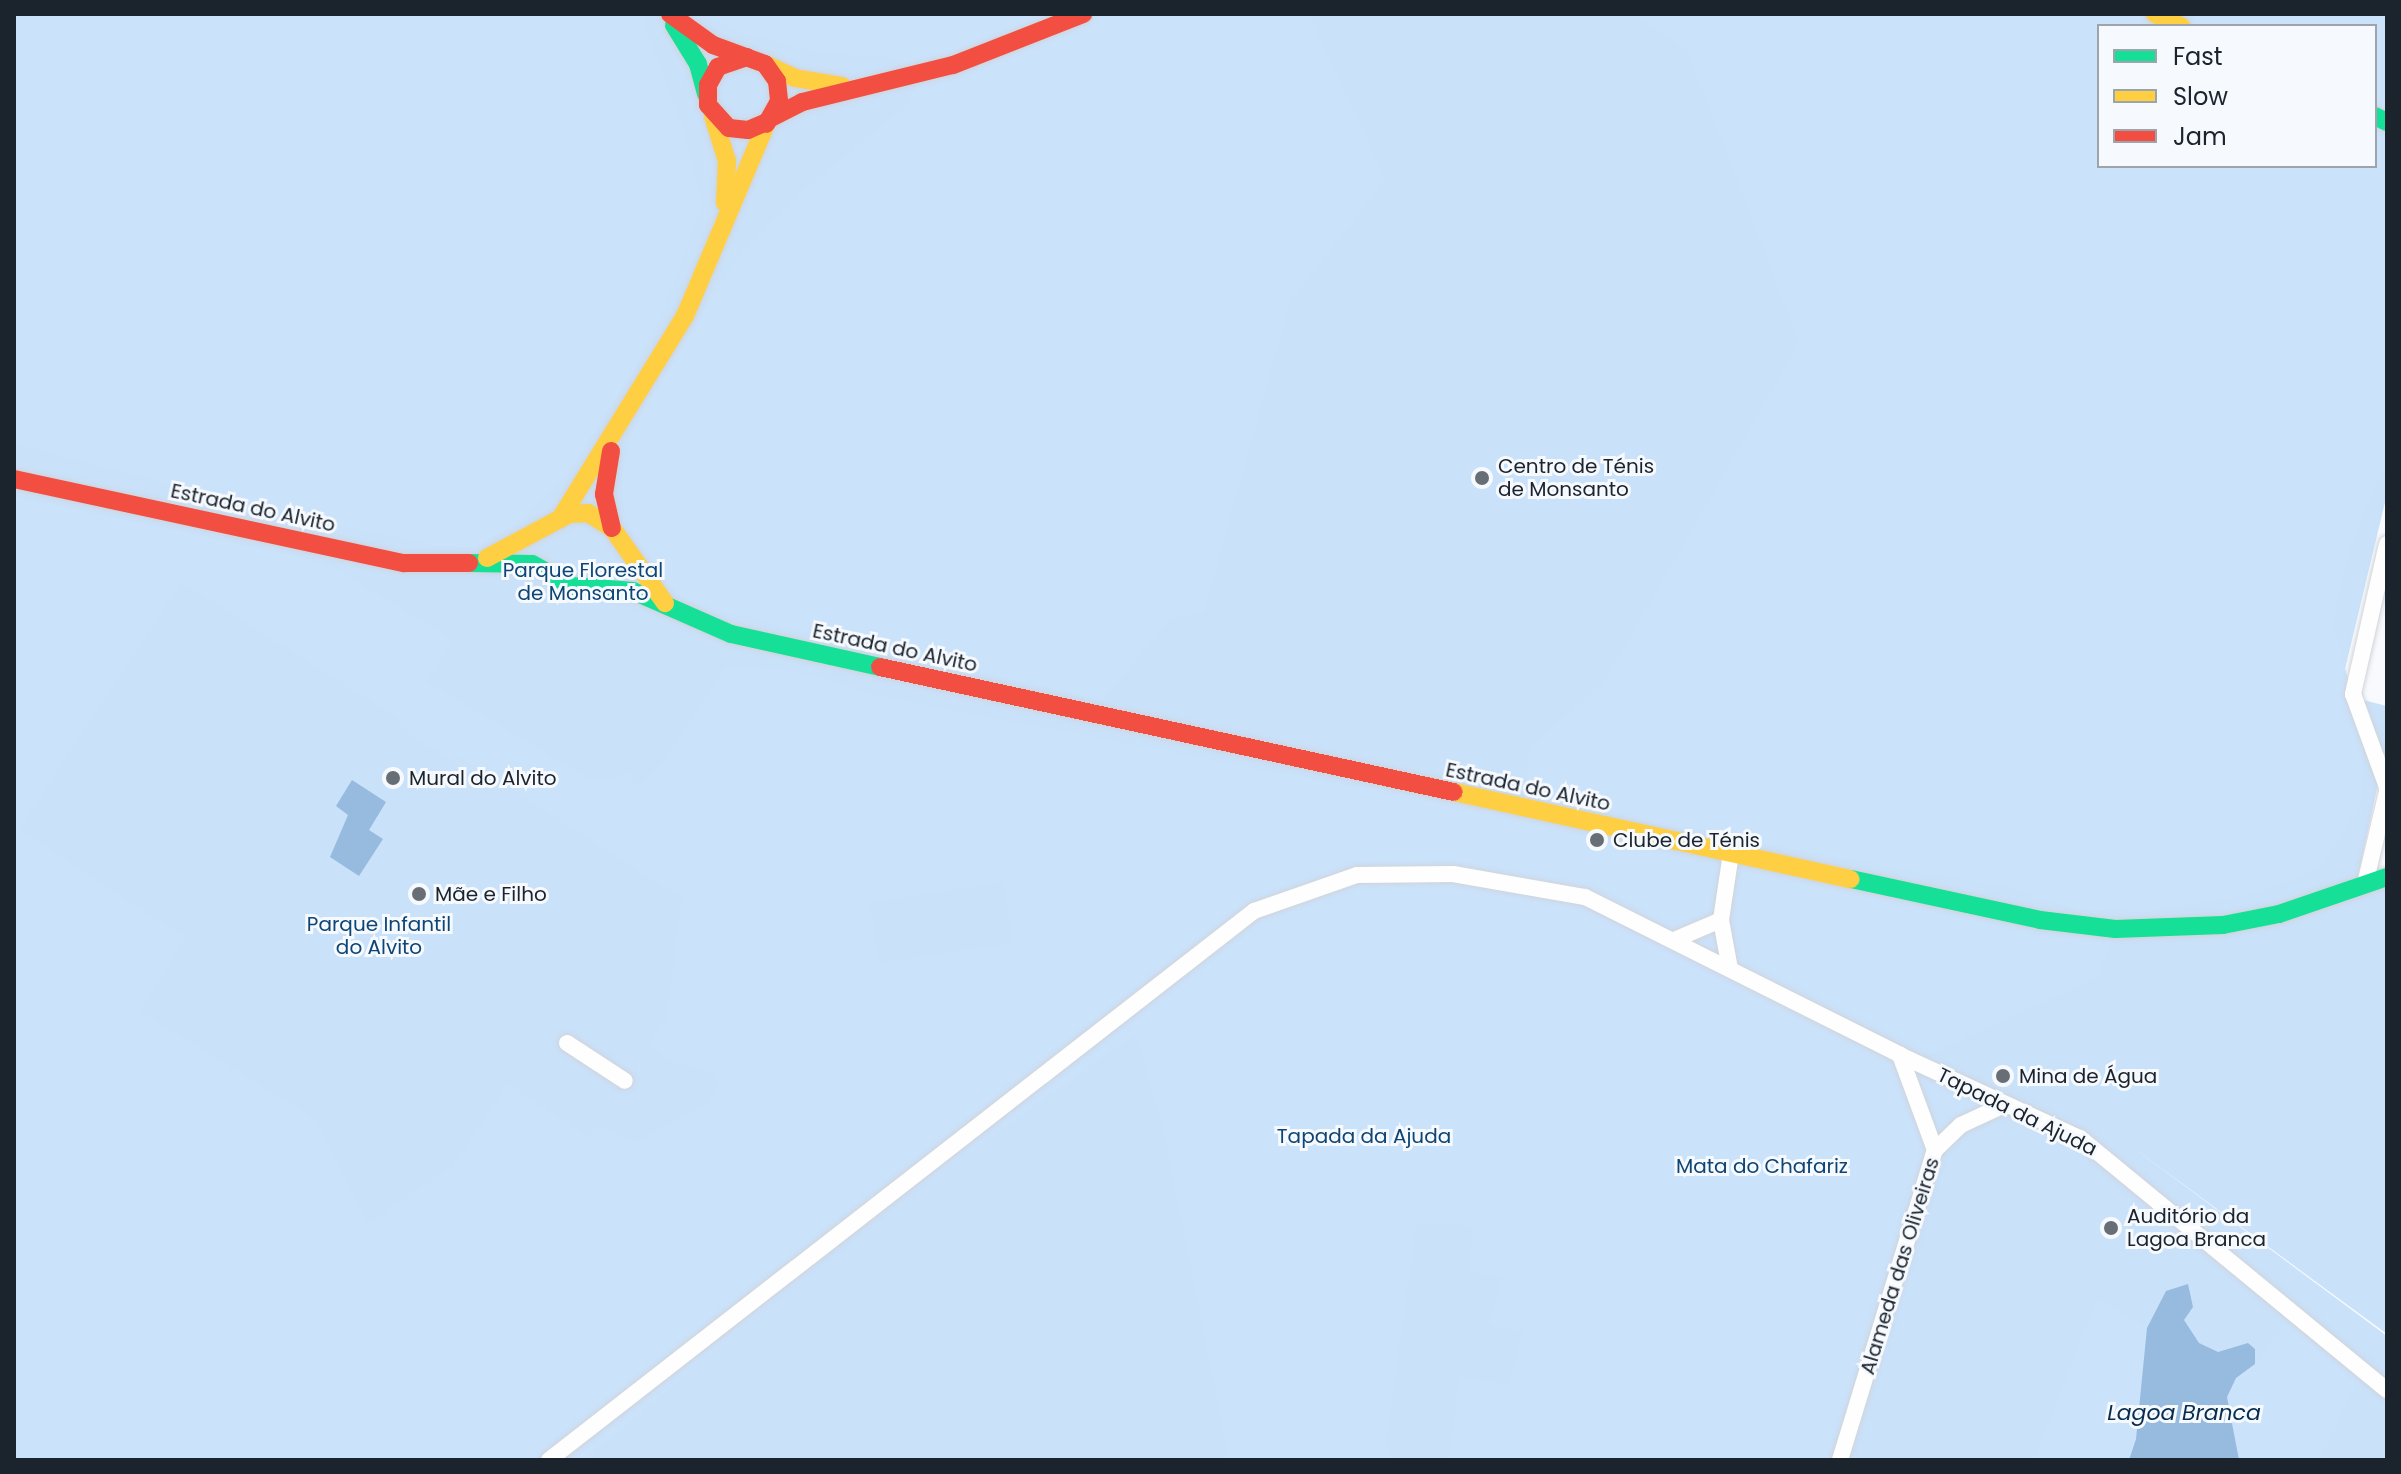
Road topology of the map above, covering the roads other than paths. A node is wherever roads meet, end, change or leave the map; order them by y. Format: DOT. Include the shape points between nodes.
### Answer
graph roads {
  1 [pos="668,14"];
  2 [pos="1083,14"];
  3 [pos="2155,14"];
  4 [pos="2177,24"];
  5 [pos="747,57"];
  6 [pos="765,64"];
  7 [pos="859,88"];
  8 [pos="707,95"];
  9 [pos="713,115"];
  10 [pos="768,121"];
  11 [pos="724,220"];
  12 [pos="615,434"];
  13 [pos="14,479"];
  14 [pos="556,522"];
  15 [pos="614,534"];
  16 [pos="2387,544"];
  17 [pos="484,560"];
  18 [pos="554,575"];
  19 [pos="593,584"];
  20 [pos="666,604"];
  21 [pos="2387,789"];
  22 [pos="1731,853"];
  23 [pos="2387,877"];
  24 [pos="2365,884"];
  25 [pos="1721,920"];
  26 [pos="1674,940"];
  27 [pos="1730,969"];
  28 [pos="567,1043"];
  29 [pos="1900,1055"];
  30 [pos="625,1081"];
  31 [pos="2004,1105"];
  32 [pos="1935,1150"];
  33 [pos="2387,1390"];
  34 [pos="549,1460"];
  35 [pos="1840,1460"];
  1 -- 5 [label="street" via="713,45"];
  1 -- 8 [label="street" via="698,64"];
  2 -- 7 [label="street" via="953,65"];
  3 -- 4 [label="street"];
  5 -- 6 [label="street"];
  5 -- 8 [label="street" via="718,67"];
  6 -- 7 [label="street" via="795,78"];
  6 -- 10 [label="street" via="780,91"];
  7 -- 10 [label="street" via="802,102"];
  8 -- 9 [label="street"];
  9 -- 10 [label="street" via="738,130"];
  9 -- 11 [label="street" via="727,161"];
  10 -- 11 [label="street"];
  11 -- 12 [label="street" via="685,316"];
  12 -- 14 [label="street"];
  12 -- 15 [label="street" via="604,494"];
  13 -- 17 [label="street, Estrada do Alvito" via="404,563 442,566"];
  14 -- 15 [label="street, Estrada do Alvito" via="588,513"];
  14 -- 17 [label="street, Estrada do Alvito"];
  14 -- 18 [label="street" via="544,556"];
  15 -- 19 [label="street" via="611,571"];
  15 -- 20 [label="street, Estrada do Alvito"];
  16 -- 21 [label="street" via="2353,694"];
  17 -- 18 [label="street, Estrada do Alvito" via="532,564"];
  18 -- 19 [label="street, Estrada do Alvito" via="572,586"];
  19 -- 20 [label="street, Estrada do Alvito"];
  20 -- 22 [label="street, Estrada do Alvito" via="731,634"];
  21 -- 24 [label="street"];
  22 -- 24 [label="street, Estrada do Alvito" via="2040,920 2115,929 2223,925 2279,914"];
  22 -- 25 [label="street"];
  23 -- 24 [label="street, Estrada do Alvito"];
  25 -- 26 [label="street"];
  25 -- 27 [label="street"];
  26 -- 27 [label="street, Tapada da Ajuda"];
  26 -- 34 [label="street, Tapada da Ajuda" via="1585,897 1453,874 1357,875 1254,911"];
  27 -- 29 [label="street, Tapada da Ajuda"];
  28 -- 30 [label="street"];
  29 -- 31 [label="street, Tapada da Ajuda"];
  29 -- 32 [label="street"];
  31 -- 32 [label="street, Alameda das Oliveiras" via="1961,1125"];
  31 -- 33 [label="street, Tapada da Ajuda" via="2080,1138 2114,1161"];
  32 -- 35 [label="street, Alameda das Oliveiras"];
}
